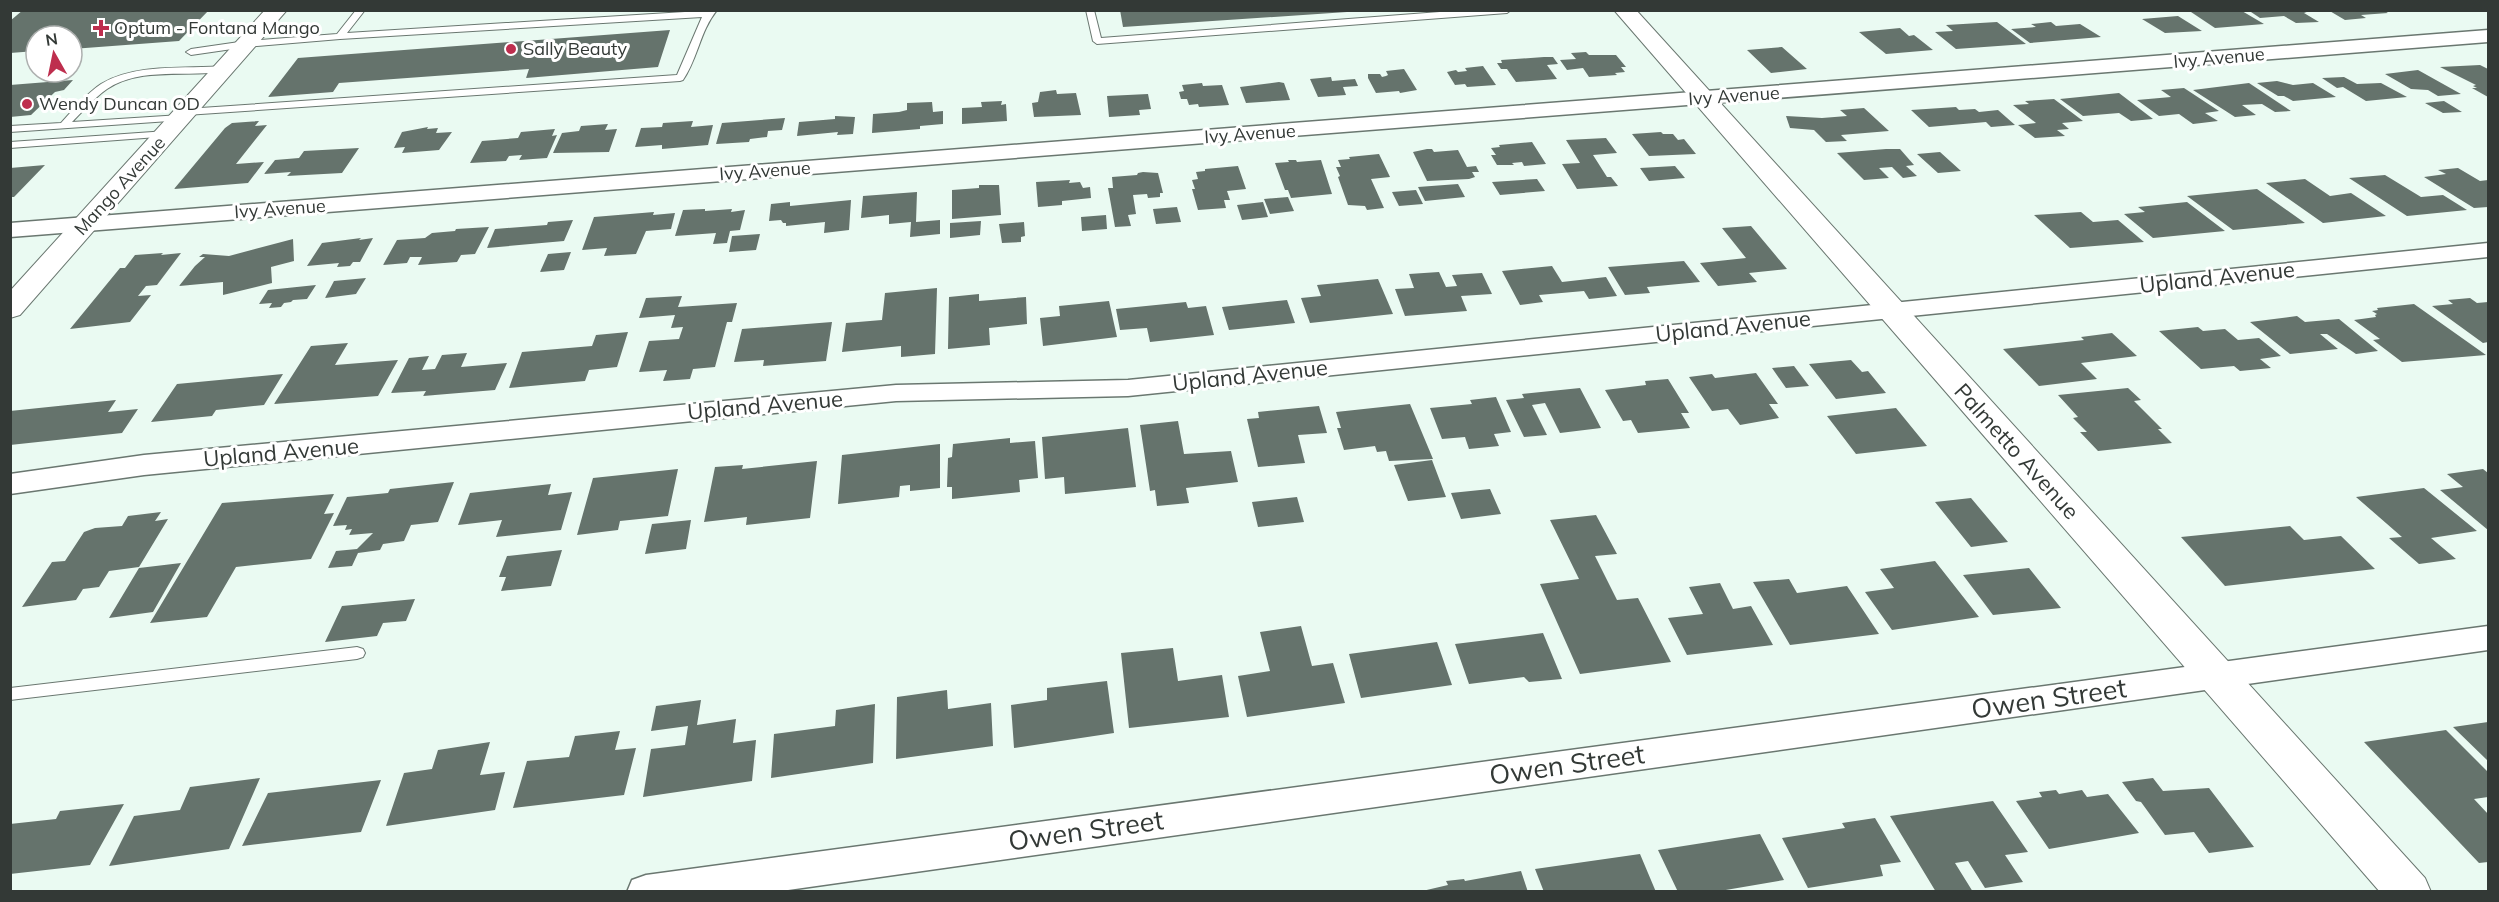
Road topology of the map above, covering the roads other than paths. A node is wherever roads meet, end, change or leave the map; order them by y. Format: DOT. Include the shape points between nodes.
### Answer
graph roads {
  1 [pos="277,10"];
  2 [pos="361,10"];
  3 [pos="1090,10"];
  4 [pos="1507,10"];
  5 [pos="1624,10"];
  6 [pos="711,12"];
  7 [pos="340,36"];
  8 [pos="2488,36"];
  9 [pos="246,44"];
  10 [pos="191,52"];
  11 [pos="224,69"];
  12 [pos="1703,99"];
  13 [pos="178,121"];
  14 [pos="64,125"];
  15 [pos="10,129"];
  16 [pos="10,145"];
  17 [pos="86,224"];
  18 [pos="10,230"];
  19 [pos="2488,250"];
  20 [pos="10,309"];
  21 [pos="1891,310"];
  22 [pos="10,484"];
  23 [pos="2488,638"];
  24 [pos="357,653"];
  25 [pos="2217,676"];
  26 [pos="10,694"];
  27 [pos="646,891"];
  28 [pos="2409,891"];
  1 -- 9 [label="street, Mango Avenue"];
  2 -- 7 [label="lane"];
  3 -- 4 [label="lane" via="1097,41"];
  5 -- 12 [label="street, Palmetto Avenue"];
  6 -- 7 [label="lane"];
  6 -- 13 [label="lane" via="681,78"];
  7 -- 9 [label="lane"];
  8 -- 12 [label="street, Ivy Avenue"];
  9 -- 10 [label="lane"];
  9 -- 11 [label="street, Mango Avenue"];
  11 -- 13 [label="street, Mango Avenue"];
  11 -- 14 [label="lane" via="114,81"];
  12 -- 17 [label="street, Ivy Avenue"];
  12 -- 21 [label="street, Palmetto Avenue"];
  13 -- 14 [label="lane"];
  13 -- 16 [label="lane"];
  13 -- 17 [label="street, Mango Avenue"];
  14 -- 15 [label="lane"];
  17 -- 18 [label="street, Ivy Avenue"];
  17 -- 20 [label="street, Mango Avenue"];
  19 -- 21 [label="street, Upland Avenue"];
  21 -- 22 [label="street, Upland Avenue" via="1128,388 885,394 144,465"];
  21 -- 25 [label="street, Palmetto Avenue"];
  23 -- 25 [label="street, Owen Street"];
  24 -- 26 [label="lane"];
  25 -- 27 [label="street, Owen Street"];
  25 -- 28 [label="street, Palmetto Avenue"];
}
